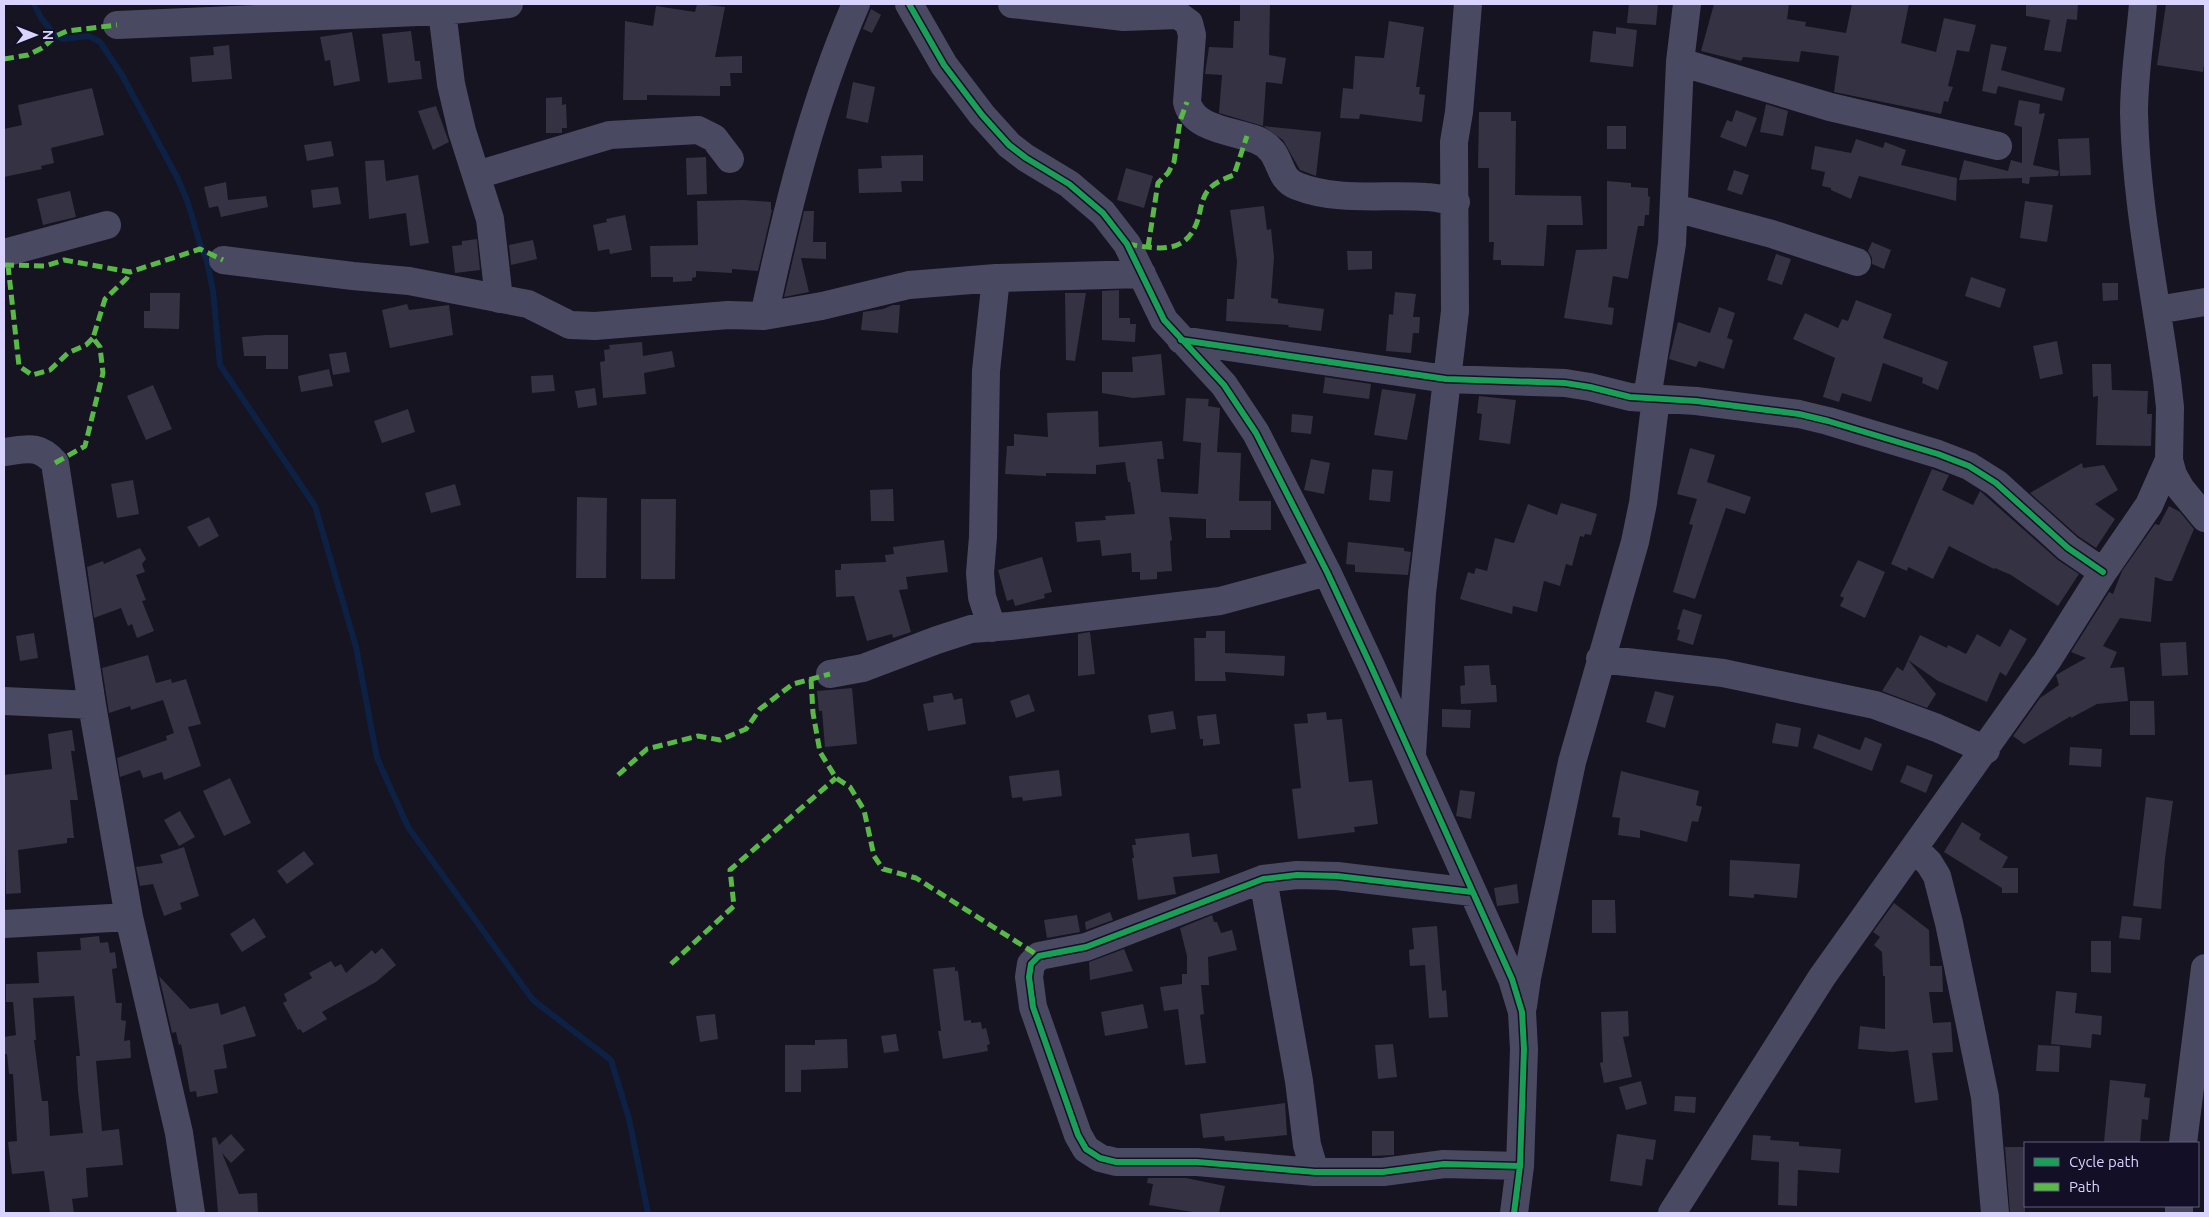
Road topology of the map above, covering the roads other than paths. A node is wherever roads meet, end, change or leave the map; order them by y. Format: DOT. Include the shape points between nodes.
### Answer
graph roads {
  1 [pos="508,4"];
  2 [pos="856,4"];
  3 [pos="908,4"];
  4 [pos="1012,4"];
  5 [pos="1468,4"];
  6 [pos="1687,4"];
  7 [pos="2143,4"];
  8 [pos="442,11"];
  9 [pos="117,25"];
  10 [pos="1680,62"];
  11 [pos="1998,146"];
  12 [pos="730,159"];
  13 [pos="477,175"];
  14 [pos="1456,202"];
  15 [pos="1675,208"];
  16 [pos="107,225"];
  17 [pos="4,253"];
  18 [pos="223,260"];
  19 [pos="1857,262"];
  20 [pos="1142,274"];
  21 [pos="996,278"];
  22 [pos="499,300"];
  23 [pos="2205,302"];
  24 [pos="2157,310"];
  25 [pos="764,316"];
  26 [pos="1181,340"];
  27 [pos="1446,379"];
  28 [pos="1652,398"];
  29 [pos="4,452"];
  30 [pos="2170,460"];
  31 [pos="2205,518"];
  32 [pos="1327,572"];
  33 [pos="2103,572"];
  34 [pos="992,628"];
  35 [pos="1600,659"];
  36 [pos="830,674"];
  37 [pos="4,701"];
  38 [pos="92,705"];
  39 [pos="1986,750"];
  40 [pos="1412,760"];
  41 [pos="1915,848"];
  42 [pos="1263,878"];
  43 [pos="1472,892"];
  44 [pos="129,917"];
  45 [pos="4,924"];
  46 [pos="2205,968"];
  47 [pos="1522,1012"];
  48 [pos="2183,1142"];
  49 [pos="1520,1166"];
  50 [pos="1315,1172"];
  51 [pos="191,1213"];
  52 [pos="1514,1213"];
  53 [pos="1672,1213"];
  54 [pos="1995,1213"];
  1 -- 8 [label="street"];
  2 -- 25 [label="street" via="835,52 804,144"];
  3 -- 20 [label="street" via="944,65 982,115 1009,145 1069,184 1103,213 1127,244"];
  4 -- 14 [label="street" via="1124,17 1178,15 1189,23 1192,35 1188,109 1213,127 1263,142 1275,152 1286,179 1295,186 1344,196 1427,197"];
  5 -- 14 [label="street" via="1454,142"];
  6 -- 10 [label="street"];
  7 -- 24 [label="street" via="2134,112 2143,218"];
  8 -- 9 [label="street"];
  8 -- 13 [label="street" via="451,84"];
  10 -- 11 [label="street" via="1830,107"];
  10 -- 15 [label="street"];
  12 -- 13 [label="street" via="714,138 698,130 610,135"];
  13 -- 22 [label="street" via="490,219"];
  14 -- 27 [label="street" via="1455,311"];
  15 -- 19 [label="street" via="1772,234"];
  15 -- 28 [label="street"];
  16 -- 17 [label="street"];
  18 -- 22 [label="street" via="410,281"];
  20 -- 21 [label="street"];
  20 -- 26 [label="street" via="1164,320"];
  21 -- 25 [label="street" via="909,285"];
  21 -- 34 [label="street" via="986,371 980,574 982,597"];
  22 -- 25 [label="street" via="528,304 570,325 595,326 728,315"];
  23 -- 24 [label="street"];
  24 -- 30 [label="street" via="2170,407"];
  26 -- 27 [label="street"];
  26 -- 32 [label="street" via="1224,385 1256,432"];
  27 -- 28 [label="street" via="1565,383"];
  27 -- 40 [label="street" via="1422,593"];
  28 -- 33 [label="street" via="1818,418 1969,466 1996,483 2068,548"];
  28 -- 35 [label="street" via="1643,504"];
  29 -- 38 [label="street" via="31,448 46,452 55,462"];
  30 -- 31 [label="street" via="2173,475 2181,489"];
  30 -- 33 [label="street" via="2149,505"];
  32 -- 34 [label="street" via="1220,600"];
  32 -- 40 [label="street"];
  33 -- 39 [label="street" via="2048,661"];
  34 -- 36 [label="street" via="971,629 863,668"];
  35 -- 39 [label="street" via="1723,673 1875,705"];
  35 -- 47 [label="street" via="1572,762"];
  37 -- 38 [label="street"];
  38 -- 44 [label="street"];
  39 -- 41 [label="street"];
  40 -- 43 [label="street"];
  41 -- 53 [label="street" via="1822,977"];
  41 -- 54 [label="street" via="1937,876 1949,924 1985,1098"];
  42 -- 43 [label="street" via="1338,876"];
  42 -- 50 [label="street" via="1299,1081 1307,1145"];
  42 -- 50 [label="street" via="1086,946 1039,956 1031,964 1029,977 1033,1007 1078,1135 1086,1149 1100,1158 1116,1162 1197,1162"];
  43 -- 47 [label="street" via="1512,979"];
  44 -- 45 [label="street"];
  44 -- 51 [label="street" via="179,1133"];
  46 -- 48 [label="street"];
  47 -- 49 [label="street" via="1524,1088"];
  49 -- 50 [label="street" via="1444,1164 1383,1172"];
  49 -- 52 [label="street"];
}
